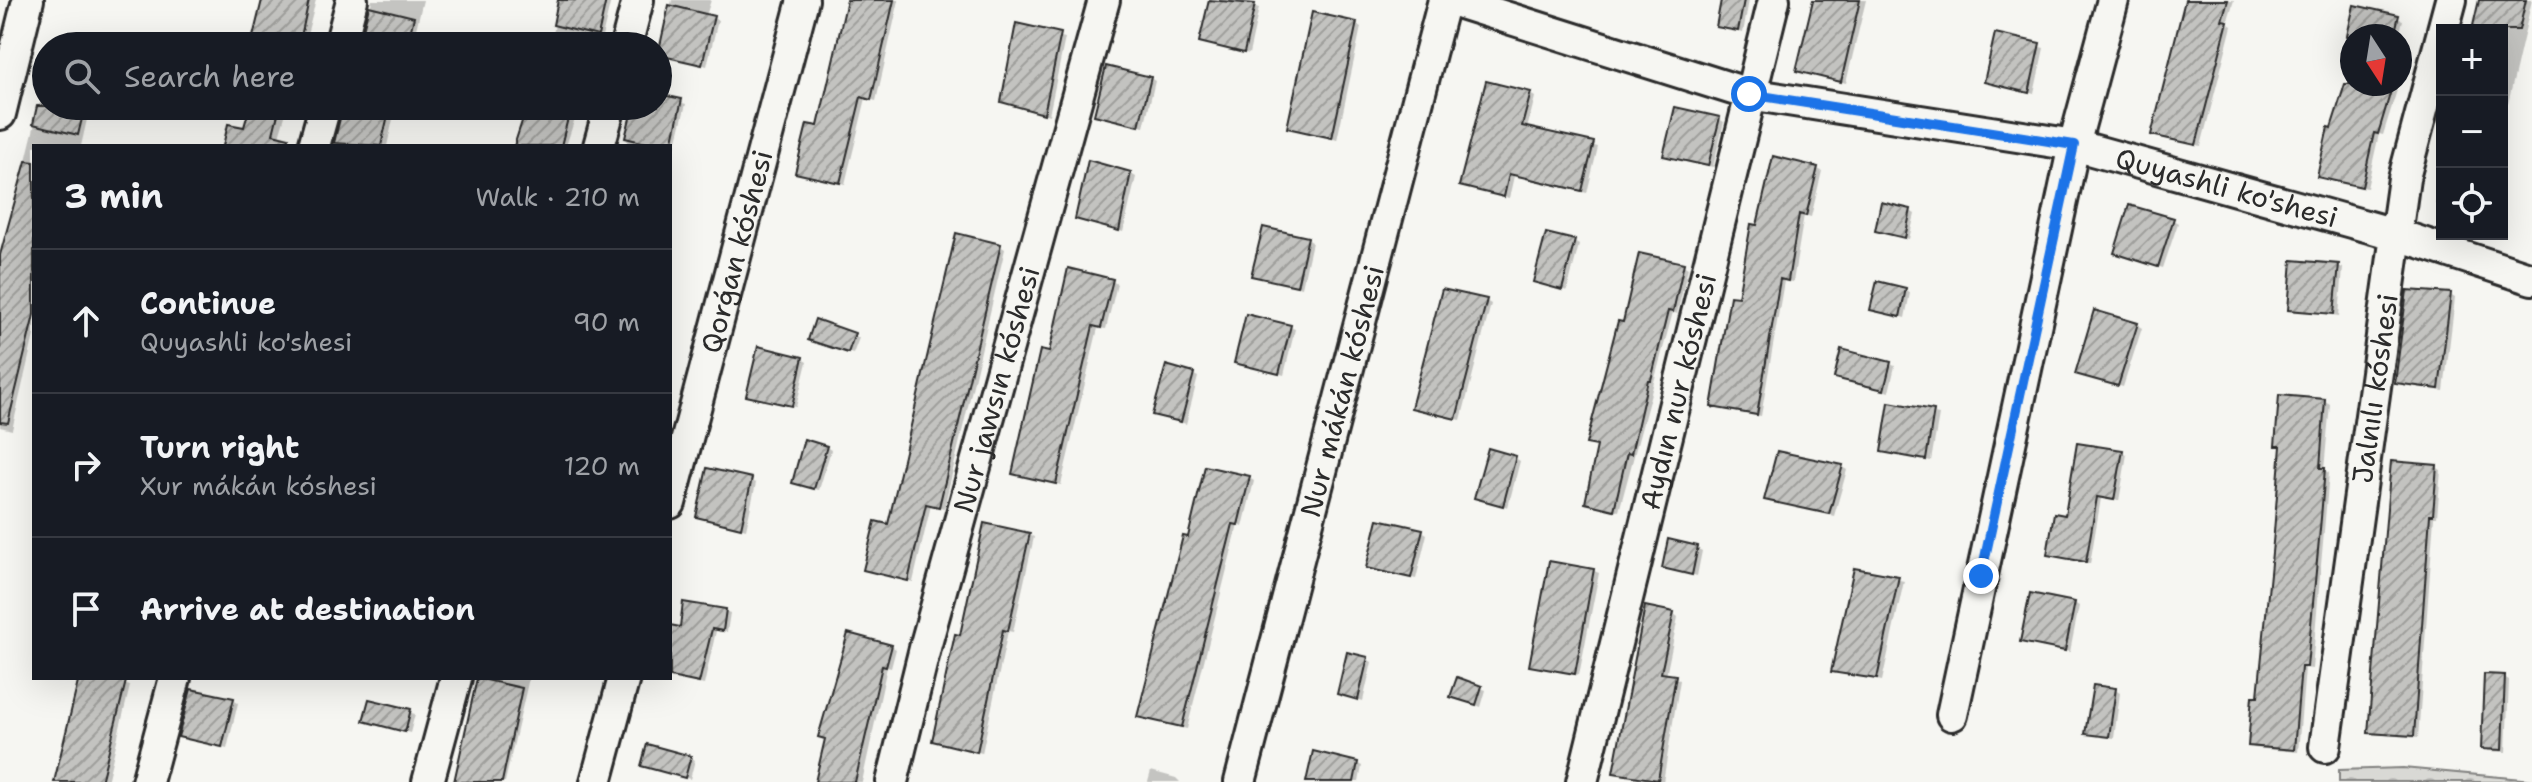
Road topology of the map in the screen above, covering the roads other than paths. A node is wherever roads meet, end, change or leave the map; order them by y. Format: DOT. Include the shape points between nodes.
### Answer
graph roads {
  1 [pos="28,0"];
  2 [pos="352,0"];
  3 [pos="638,0"];
  4 [pos="803,0"];
  5 [pos="1104,0"];
  6 [pos="1444,0"];
  7 [pos="1451,0"];
  8 [pos="1774,0"];
  9 [pos="2113,0"];
  10 [pos="2451,0"];
  11 [pos="2445,24"];
  12 [pos="344,32"];
  13 [pos="630,32"];
  14 [pos="2436,58"];
  15 [pos="1749,94"];
  16 [pos="0,114"];
  17 [pos="321,120"];
  18 [pos="606,120"];
  19 [pos="315,144"];
  20 [pos="600,144"];
  21 [pos="2074,145"];
  22 [pos="2398,235"];
  23 [pos="2532,279"];
  24 [pos="672,495"];
  25 [pos="174,680"];
  26 [pos="455,680"];
  27 [pos="623,680"];
  28 [pos="1952,715"];
  29 [pos="2325,747"];
  30 [pos="147,782"];
  31 [pos="428,782"];
  32 [pos="596,782"];
  33 [pos="892,782"];
  34 [pos="1240,782"];
  35 [pos="1582,782"];
  1 -- 16 [label="street"];
  2 -- 12 [label="street"];
  3 -- 13 [label="street"];
  4 -- 24 [label="street, Qorǵan kóshesi"];
  5 -- 33 [label="street, Nur jawsın kóshesi"];
  6 -- 34 [label="street, Nur mákán kóshesi"];
  7 -- 15 [label="street, Quyashli ko'shesi"];
  8 -- 15 [label="street, Aydın nur kóshesi"];
  9 -- 21 [label="street"];
  10 -- 11 [label="street, Jalnılı kóshesi"];
  14 -- 22 [label="street, Jalnılı kóshesi" via="2404,178"];
  15 -- 21 [label="street, Quyashli ko'shesi"];
  15 -- 35 [label="street, Aydın nur kóshesi"];
  17 -- 19 [label="street"];
  18 -- 20 [label="street"];
  21 -- 22 [label="street, Quyashli ko'shesi"];
  21 -- 28 [label="street"];
  22 -- 23 [label="street, Quyashli ko'shesi"];
  22 -- 29 [label="street, Jalnılı kóshesi"];
  25 -- 30 [label="street"];
  26 -- 31 [label="street"];
  27 -- 32 [label="street"];
}
